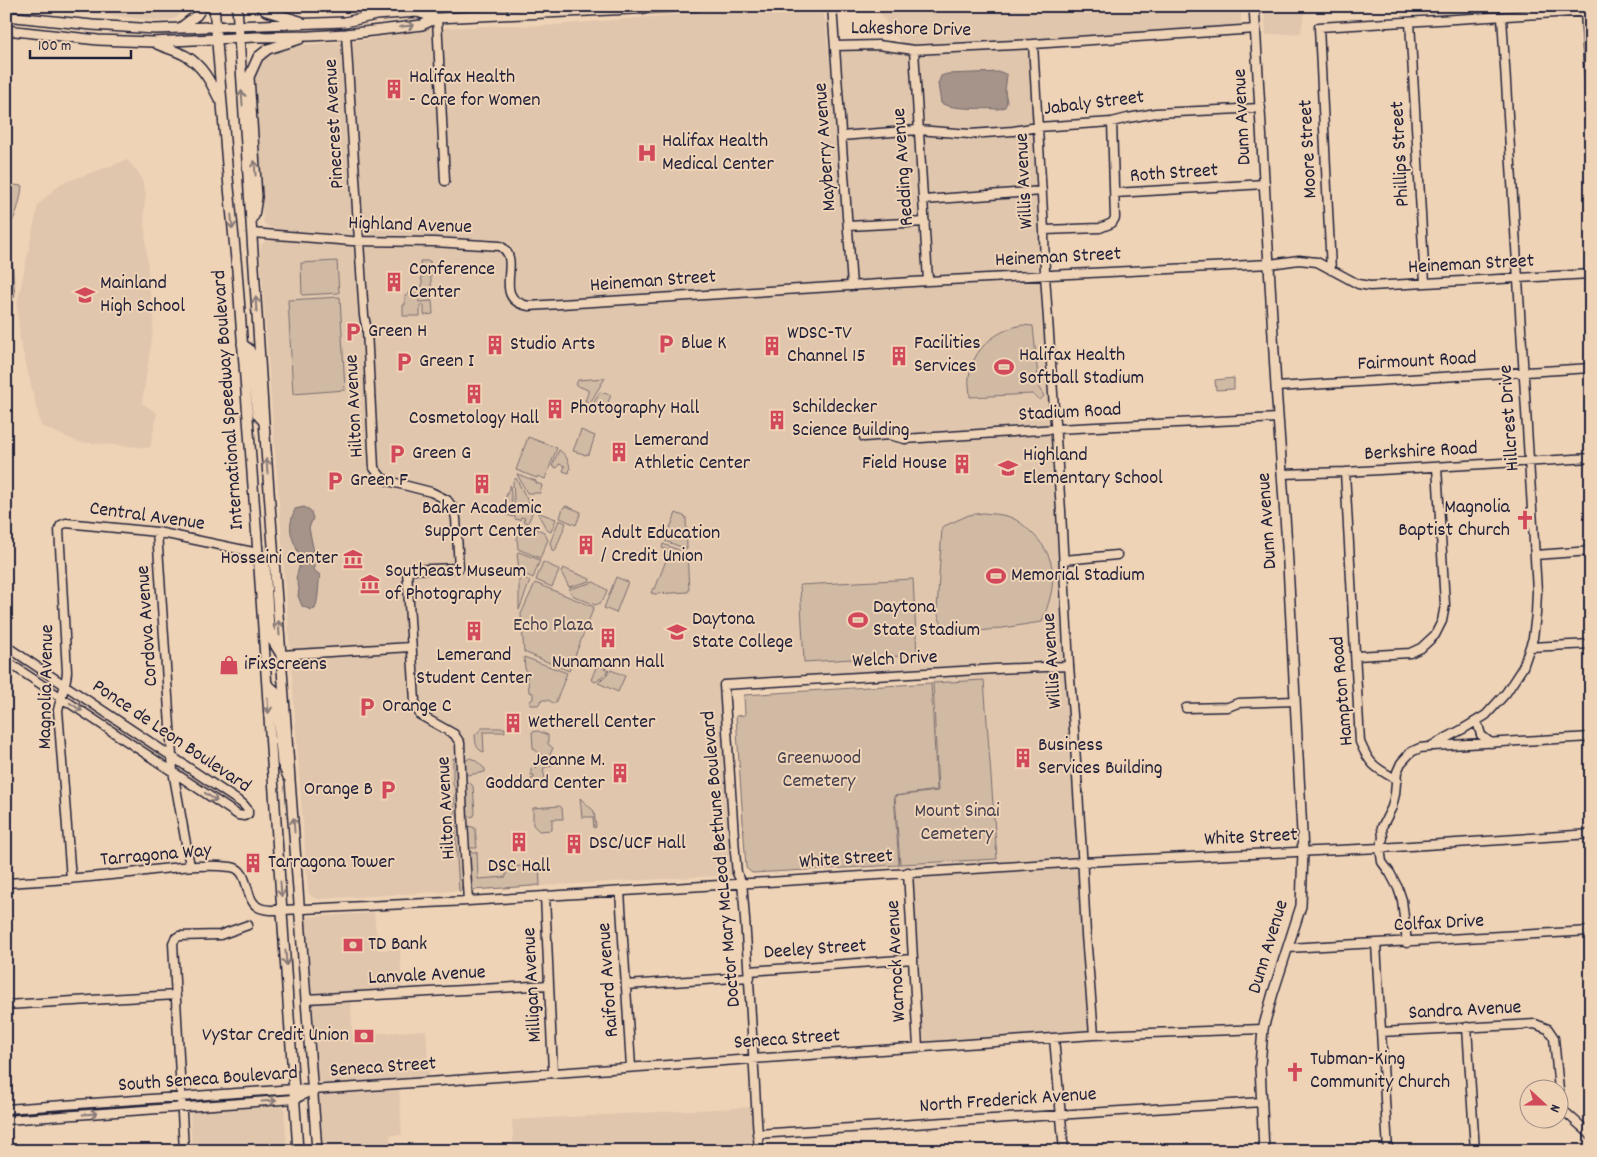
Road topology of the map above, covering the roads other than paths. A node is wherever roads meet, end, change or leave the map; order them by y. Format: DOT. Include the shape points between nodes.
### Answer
graph roads {
  1 [pos="203,6"];
  2 [pos="214,6"];
  3 [pos="237,6"];
  4 [pos="260,6"];
  5 [pos="697,6"];
  6 [pos="832,6"];
  7 [pos="1254,6"];
  8 [pos="583,9"];
  9 [pos="1588,11"];
  10 [pos="6,16"];
  11 [pos="1502,17"];
  12 [pos="437,18"];
  13 [pos="1410,22"];
  14 [pos="307,24"];
  15 [pos="237,25"];
  16 [pos="215,27"];
  17 [pos="176,29"];
  18 [pos="6,30"];
  19 [pos="1256,30"];
  20 [pos="346,34"];
  21 [pos="310,36"];
  22 [pos="238,38"];
  23 [pos="217,39"];
  24 [pos="152,42"];
  25 [pos="1032,44"];
  26 [pos="835,46"];
  27 [pos="914,50"];
  28 [pos="222,104"];
  29 [pos="1261,108"];
  30 [pos="1591,108"];
  31 [pos="1112,122"];
  32 [pos="1038,127"];
  33 [pos="918,130"];
  34 [pos="841,136"];
  35 [pos="445,180"];
  36 [pos="1264,184"];
  37 [pos="1042,191"];
  38 [pos="1115,193"];
  39 [pos="924,200"];
  40 [pos="925,222"];
  41 [pos="848,226"];
  42 [pos="1044,230"];
  43 [pos="252,233"];
  44 [pos="359,241"];
  45 [pos="1270,264"];
  46 [pos="1332,270"];
  47 [pos="1591,274"];
  48 [pos="1045,275"];
  49 [pos="1518,278"];
  50 [pos="928,281"];
  51 [pos="1425,283"];
  52 [pos="852,286"];
  53 [pos="521,305"];
  54 [pos="242,344"];
  55 [pos="1591,368"];
  56 [pos="1524,372"];
  57 [pos="1276,387"];
  58 [pos="1278,418"];
  59 [pos="264,422"];
  60 [pos="1056,429"];
  61 [pos="864,437"];
  62 [pos="1591,458"];
  63 [pos="1530,462"];
  64 [pos="1437,467"];
  65 [pos="1345,472"];
  66 [pos="1282,474"];
  67 [pos="61,525"];
  68 [pos="157,532"];
  69 [pos="1591,551"];
  70 [pos="258,552"];
  71 [pos="1117,555"];
  72 [pos="1535,555"];
  73 [pos="1064,560"];
  74 [pos="1591,644"];
  75 [pos="6,646"];
  76 [pos="411,647"];
  77 [pos="1530,647"];
  78 [pos="281,655"];
  79 [pos="1356,656"];
  80 [pos="6,661"];
  81 [pos="1068,666"];
  82 [pos="267,684"];
  83 [pos="66,685"];
  84 [pos="724,685"];
  85 [pos="60,697"];
  86 [pos="1295,701"];
  87 [pos="1186,708"];
  88 [pos="1476,721"];
  89 [pos="1591,737"];
  90 [pos="1491,743"];
  91 [pos="1429,747"];
  92 [pos="172,756"];
  93 [pos="173,771"];
  94 [pos="1397,780"];
  95 [pos="291,782"];
  96 [pos="1591,834"];
  97 [pos="1380,848"];
  98 [pos="1304,852"];
  99 [pos="1082,862"];
  100 [pos="190,866"];
  101 [pos="908,872"];
  102 [pos="71,880"];
  103 [pos="6,883"];
  104 [pos="742,883"];
  105 [pos="620,891"];
  106 [pos="545,896"];
  107 [pos="468,900"];
  108 [pos="300,909"];
  109 [pos="283,910"];
  110 [pos="248,926"];
  111 [pos="1591,931"];
  112 [pos="1407,943"];
  113 [pos="1376,944"];
  114 [pos="1288,948"];
  115 [pos="913,959"];
  116 [pos="750,974"];
  117 [pos="549,985"];
  118 [pos="626,985"];
  119 [pos="176,994"];
  120 [pos="307,999"];
  121 [pos="6,1005"];
  122 [pos="1467,1027"];
  123 [pos="1263,1029"];
  124 [pos="1381,1032"];
  125 [pos="1094,1035"];
  126 [pos="1054,1038"];
  127 [pos="918,1048"];
  128 [pos="752,1059"];
  129 [pos="631,1067"];
  130 [pos="553,1072"];
  131 [pos="1558,1080"];
  132 [pos="294,1089"];
  133 [pos="313,1090"];
  134 [pos="237,1093"];
  135 [pos="181,1097"];
  136 [pos="295,1099"];
  137 [pos="1262,1102"];
  138 [pos="237,1103"];
  139 [pos="58,1106"];
  140 [pos="182,1107"];
  141 [pos="6,1110"];
  142 [pos="1061,1114"];
  143 [pos="59,1116"];
  144 [pos="1570,1116"];
  145 [pos="6,1120"];
  146 [pos="758,1134"];
  147 [pos="1591,1135"];
  148 [pos="759,1150"];
  149 [pos="184,1151"];
  150 [pos="298,1151"];
  151 [pos="317,1151"];
  152 [pos="736,1151"];
  153 [pos="1064,1151"];
  154 [pos="1264,1151"];
  155 [pos="1388,1151"];
  156 [pos="1475,1151"];
  1 -- 17 [label="main road" via="197,15"];
  2 -- 16 [label="main road, International Speedway Boulevard"];
  3 -- 15 [label="main road, International Speedway Boulevard"];
  4 -- 14 [label="main road" via="266,11"];
  5 -- 8 [label="main road"];
  6 -- 26 [label="street, Mayberry Avenue"];
  7 -- 19 [label="main road, Dunn Avenue"];
  8 -- 12 [label="main road"];
  9 -- 11 [label="street"];
  9 -- 30 [label="street"];
  10 -- 17 [label="main road" via="92,26"];
  11 -- 13 [label="street"];
  11 -- 49 [label="street, Hillcrest Drive"];
  12 -- 14 [label="main road" via="417,12"];
  20 -- 12 [label="main road, one-way" via="422,25"];
  12 -- 35 [label="street"];
  13 -- 46 [label="street, Moore Street" via="1319,27"];
  13 -- 51 [label="street, Phillips Street"];
  14 -- 15 [label="main road"];
  15 -- 16 [label="main road"];
  15 -- 22 [label="main road, International Speedway Boulevard"];
  16 -- 17 [label="main road"];
  16 -- 23 [label="main road, International Speedway Boulevard"];
  18 -- 24 [label="main road"];
  19 -- 25 [label="street, Lakeshore Drive"];
  19 -- 29 [label="main road, Dunn Avenue"];
  20 -- 21 [label="main road"];
  20 -- 44 [label="street, Pinecrest Avenue"];
  21 -- 22 [label="main road"];
  43 -- 21 [label="main road, one-way" via="257,197 249,77 258,57 268,49"];
  22 -- 23 [label="main road"];
  43 -- 22 [label="main road, International Speedway Boulevard, one-way"];
  23 -- 24 [label="main road"];
  23 -- 28 [label="main road, International Speedway Boulevard"];
  24 -- 28 [label="main road" via="186,56 199,66"];
  25 -- 27 [label="street, Lakeshore Drive"];
  25 -- 32 [label="street, Willis Avenue"];
  26 -- 27 [label="street, Lakeshore Drive" via="878,45"];
  26 -- 34 [label="street, Mayberry Avenue"];
  27 -- 33 [label="street, Redding Avenue"];
  28 -- 54 [label="main road, International Speedway Boulevard, one-way"];
  29 -- 31 [label="street, Jabaly Street" via="1156,113"];
  29 -- 36 [label="main road, Dunn Avenue"];
  31 -- 32 [label="street, Jabaly Street"];
  31 -- 38 [label="street"];
  32 -- 33 [label="street, Jabaly Street" via="970,134"];
  32 -- 37 [label="street, Willis Avenue"];
  33 -- 34 [label="street, Jabaly Street"];
  33 -- 39 [label="street, Redding Avenue"];
  34 -- 41 [label="street, Mayberry Avenue"];
  36 -- 38 [label="street, Roth Street"];
  36 -- 45 [label="main road, Dunn Avenue"];
  37 -- 39 [label="street"];
  37 -- 42 [label="street, Willis Avenue"];
  38 -- 42 [label="street" via="1112,223"];
  39 -- 40 [label="street, Redding Avenue"];
  40 -- 41 [label="street"];
  40 -- 50 [label="street, Redding Avenue"];
  41 -- 52 [label="street, Mayberry Avenue"];
  42 -- 48 [label="street, Willis Avenue"];
  43 -- 44 [label="street, Highland Avenue"];
  59 -- 43 [label="main road, International Speedway Boulevard, one-way"];
  44 -- 53 [label="street, Highland Avenue" via="500,246 509,256 511,297"];
  44 -- 76 [label="street, Hilton Avenue" via="374,468 388,481 431,492 447,500 456,518 459,568 407,570"];
  45 -- 46 [label="street, Heineman Street" via="1299,260 1317,262"];
  45 -- 48 [label="street, Heineman Street"];
  45 -- 57 [label="main road, Dunn Avenue"];
  46 -- 51 [label="street, Heineman Street" via="1358,284 1370,286"];
  47 -- 49 [label="street, Heineman Street"];
  48 -- 50 [label="street, Heineman Street"];
  48 -- 60 [label="street, Willis Avenue"];
  49 -- 51 [label="street, Heineman Street"];
  49 -- 56 [label="street, Hillcrest Drive"];
  50 -- 52 [label="street, Heineman Street"];
  52 -- 53 [label="street, Heineman Street"];
  54 -- 59 [label="main road" via="252,355 256,414"];
  54 -- 70 [label="main road, International Speedway Boulevard"];
  55 -- 56 [label="street, Fairmount Road"];
  56 -- 57 [label="street, Fairmount Road"];
  56 -- 63 [label="street, Hillcrest Drive"];
  57 -- 58 [label="main road, Dunn Avenue"];
  58 -- 60 [label="street, Stadium Road"];
  58 -- 66 [label="main road, Dunn Avenue"];
  78 -- 59 [label="main road, International Speedway Boulevard, one-way"];
  60 -- 61 [label="street, Stadium Road" via="905,439 889,435"];
  60 -- 73 [label="street, Willis Avenue"];
  62 -- 63 [label="street, Berkshire Road"];
  63 -- 64 [label="street, Berkshire Road"];
  63 -- 72 [label="street, Hillcrest Drive"];
  64 -- 65 [label="street, Berkshire Road"];
  64 -- 79 [label="street" via="1445,605 1442,621 1435,635 1410,653"];
  65 -- 66 [label="street, Berkshire Road"];
  65 -- 79 [label="street, Hampton Road"];
  66 -- 86 [label="main road, Dunn Avenue"];
  67 -- 68 [label="street, Central Avenue"];
  67 -- 83 [label="street, Magnolia Avenue"];
  68 -- 70 [label="street, Central Avenue"];
  68 -- 92 [label="street, Cordova Avenue"];
  69 -- 72 [label="street"];
  70 -- 78 [label="main road" via="265,565 269,628"];
  70 -- 82 [label="main road, International Speedway Boulevard"];
  71 -- 73 [label="street"];
  72 -- 77 [label="street, Hillcrest Drive" via="1536,614"];
  73 -- 81 [label="street, Willis Avenue"];
  74 -- 77 [label="street"];
  75 -- 83 [label="street, Ponce de Leon Boulevard"];
  76 -- 78 [label="street"];
  76 -- 107 [label="street, Hilton Avenue" via="415,702 420,715 454,734 460,743"];
  77 -- 88 [label="street, Hillcrest Drive" via="1523,667 1506,693"];
  78 -- 95 [label="main road, International Speedway Boulevard"];
  79 -- 94 [label="street, Hampton Road" via="1360,742 1374,767"];
  80 -- 85 [label="street, Ponce de Leon Boulevard"];
  81 -- 84 [label="street, Welch Drive"];
  81 -- 99 [label="street, Willis Avenue"];
  82 -- 95 [label="main road" via="276,695 282,763"];
  82 -- 109 [label="main road, International Speedway Boulevard, one-way"];
  83 -- 85 [label="street, Magnolia Avenue"];
  83 -- 92 [label="street, Ponce de Leon Boulevard"];
  84 -- 104 [label="street, Doctor Mary McLeod Bethune Boulevard" via="735,852"];
  85 -- 93 [label="street, Ponce de Leon Boulevard, one-way"];
  85 -- 102 [label="street, Magnolia Avenue" via="58,710"];
  86 -- 87 [label="street"];
  86 -- 98 [label="main road, Dunn Avenue"];
  88 -- 90 [label="street" via="1481,735"];
  88 -- 91 [label="street, Hillcrest Drive"];
  89 -- 90 [label="street"];
  90 -- 91 [label="street"];
  91 -- 94 [label="street, Hillcrest Drive" via="1411,752 1400,763"];
  92 -- 93 [label="street, Cordova Avenue"];
  93 -- 92 [label="street, Ponce de Leon Boulevard, one-way" via="238,814 248,814 243,804"];
  93 -- 100 [label="street, Cordova Avenue"];
  94 -- 97 [label="street" via="1392,807 1382,827"];
  108 -- 95 [label="main road, International Speedway Boulevard, one-way"];
  96 -- 97 [label="street, White Street"];
  97 -- 98 [label="street, White Street"];
  97 -- 112 [label="street" via="1382,862 1402,900"];
  98 -- 99 [label="street, White Street"];
  98 -- 114 [label="main road, Dunn Avenue" via="1301,906"];
  99 -- 101 [label="street, White Street"];
  99 -- 125 [label="street, Willis Avenue"];
  100 -- 102 [label="street, Tarragona Way"];
  100 -- 109 [label="street, Tarragona Way" via="237,868 254,904 267,910"];
  101 -- 104 [label="street, White Street"];
  101 -- 115 [label="street, Warnock Avenue"];
  102 -- 103 [label="street, Tarragona Way"];
  104 -- 105 [label="street, White Street"];
  104 -- 116 [label="street, Doctor Mary McLeod Bethune Boulevard"];
  105 -- 106 [label="street, White Street"];
  105 -- 118 [label="street, Raiford Avenue"];
  106 -- 107 [label="street, White Street"];
  106 -- 117 [label="street, Milligan Avenue"];
  107 -- 108 [label="street, White Street"];
  108 -- 109 [label="street, White Street"];
  108 -- 120 [label="main road, International Speedway Boulevard"];
  109 -- 132 [label="main road, International Speedway Boulevard, one-way"];
  110 -- 119 [label="street" via="220,935 179,936 175,939"];
  111 -- 112 [label="street, Colfax Drive"];
  112 -- 113 [label="street, Colfax Drive"];
  113 -- 114 [label="street, Colfax Drive"];
  113 -- 124 [label="street"];
  114 -- 123 [label="main road, Dunn Avenue"];
  115 -- 116 [label="street, Deeley Street"];
  115 -- 127 [label="street, Warnock Avenue"];
  116 -- 118 [label="street, Deeley Street"];
  116 -- 128 [label="street, Doctor Mary McLeod Bethune Boulevard"];
  117 -- 120 [label="street, Lanvale Avenue"];
  117 -- 130 [label="street, Milligan Avenue"];
  118 -- 129 [label="street, Raiford Avenue"];
  119 -- 121 [label="street"];
  119 -- 135 [label="street"];
  120 -- 133 [label="main road, International Speedway Boulevard"];
  122 -- 124 [label="street, Sandra Avenue"];
  122 -- 131 [label="street, Sandra Avenue" via="1534,1024 1548,1029 1554,1038"];
  122 -- 156 [label="street"];
  123 -- 125 [label="street, Seneca Street"];
  123 -- 137 [label="main road, Dunn Avenue"];
  124 -- 155 [label="street"];
  125 -- 126 [label="street, Seneca Street"];
  126 -- 127 [label="street, Seneca Street"];
  126 -- 142 [label="street"];
  127 -- 128 [label="street, Seneca Street"];
  128 -- 129 [label="street, Seneca Street"];
  128 -- 146 [label="street, Doctor Mary McLeod Bethune Boulevard"];
  129 -- 130 [label="street, Seneca Street"];
  130 -- 133 [label="street, Seneca Street"];
  132 -- 133 [label="street, South Seneca Boulevard"];
  132 -- 134 [label="street, South Seneca Boulevard"];
  132 -- 136 [label="main road, International Speedway Boulevard"];
  133 -- 136 [label="street, South Seneca Boulevard"];
  133 -- 151 [label="main road, International Speedway Boulevard"];
  134 -- 135 [label="street, South Seneca Boulevard"];
  134 -- 138 [label="street"];
  135 -- 139 [label="street, South Seneca Boulevard"];
  135 -- 140 [label="street"];
  138 -- 136 [label="street, South Seneca Boulevard, one-way"];
  136 -- 150 [label="main road, International Speedway Boulevard"];
  137 -- 142 [label="street, North Frederick Avenue"];
  137 -- 154 [label="main road, Dunn Avenue"];
  138 -- 140 [label="street, South Seneca Boulevard"];
  139 -- 141 [label="street, South Seneca Boulevard"];
  139 -- 143 [label="street"];
  143 -- 140 [label="street, South Seneca Boulevard, one-way"];
  140 -- 149 [label="street"];
  142 -- 146 [label="street, North Frederick Avenue"];
  142 -- 153 [label="street"];
  143 -- 145 [label="street, South Seneca Boulevard"];
  144 -- 147 [label="street"];
  146 -- 148 [label="street, Doctor Mary McLeod Bethune Boulevard"];
  148 -- 152 [label="street"];
}
